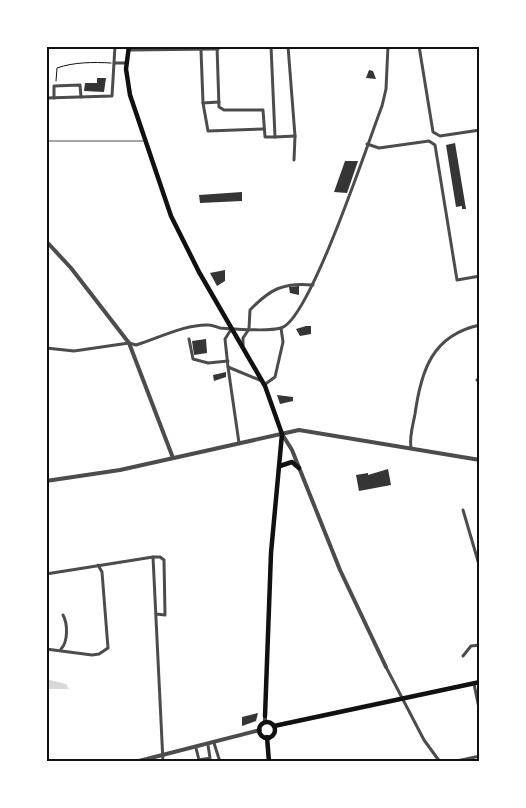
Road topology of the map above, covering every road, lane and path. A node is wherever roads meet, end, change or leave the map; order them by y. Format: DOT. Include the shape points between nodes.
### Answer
graph roads {
  1 [pos="115,46"];
  2 [pos="271,46"];
  3 [pos="288,46"];
  4 [pos="388,46"];
  5 [pos="419,46"];
  6 [pos="129,48"];
  7 [pos="211,48"];
  8 [pos="218,48"];
  9 [pos="202,50"];
  10 [pos="114,63"];
  11 [pos="126,64"];
  12 [pos="56,86"];
  13 [pos="81,97"];
  14 [pos="46,98"];
  15 [pos="54,98"];
  16 [pos="219,102"];
  17 [pos="203,103"];
  18 [pos="264,129"];
  19 [pos="480,130"];
  20 [pos="295,136"];
  21 [pos="275,137"];
  22 [pos="46,141"];
  23 [pos="145,141"];
  24 [pos="367,144"];
  25 [pos="294,160"];
  26 [pos="46,241"];
  27 [pos="480,276"];
  28 [pos="313,285"];
  29 [pos="480,325"];
  30 [pos="232,328"];
  31 [pos="249,328"];
  32 [pos="281,328"];
  33 [pos="189,339"];
  34 [pos="129,343"];
  35 [pos="244,347"];
  36 [pos="46,348"];
  37 [pos="228,361"];
  38 [pos="228,367"];
  39 [pos="263,383"];
  40 [pos="282,434"];
  41 [pos="239,443"];
  42 [pos="411,448"];
  43 [pos="173,458"];
  44 [pos="480,460"];
  45 [pos="280,466"];
  46 [pos="299,468"];
  47 [pos="46,481"];
  48 [pos="463,510"];
  49 [pos="153,556"];
  50 [pos="98,565"];
  51 [pos="480,568"];
  52 [pos="46,574"];
  53 [pos="156,614"];
  54 [pos="63,615"];
  55 [pos="480,645"];
  56 [pos="46,649"];
  57 [pos="61,650"];
  58 [pos="463,656"];
  59 [pos="386,667"];
  60 [pos="480,682"];
  61 [pos="474,684"];
  62 [pos="402,698"];
  63 [pos="480,713"];
  64 [pos="265,716"];
  65 [pos="265,722"];
  66 [pos="274,726"];
  67 [pos="260,730"];
  68 [pos="267,737"];
  69 [pos="214,743"];
  70 [pos="208,745"];
  71 [pos="196,748"];
  72 [pos="164,755"];
  73 [pos="480,756"];
  74 [pos="138,761"];
  75 [pos="163,762"];
  76 [pos="220,762"];
  77 [pos="269,762"];
  78 [pos="440,762"];
  79 [pos="452,762"];
  1 -- 10 [label="street"];
  2 -- 21 [label="street"];
  3 -- 20 [label="street"];
  4 -- 24 [label="street" via="386,89"];
  5 -- 19 [label="street" via="433,132 440,136"];
  6 -- 9 [label="street"];
  6 -- 11 [label="main road"];
  7 -- 8 [label="street"];
  7 -- 9 [label="street"];
  8 -- 16 [label="street"];
  9 -- 17 [label="street"];
  10 -- 11 [label="street"];
  10 -- 12 [label="path" via="85,62 57,68"];
  10 -- 13 [label="street" via="112,96"];
  11 -- 23 [label="main road" via="130,95"];
  12 -- 13 [label="street" via="80,85"];
  12 -- 15 [label="street"];
  13 -- 15 [label="street"];
  14 -- 15 [label="street"];
  16 -- 17 [label="street"];
  16 -- 18 [label="street" via="219,107 224,110 263,110"];
  17 -- 18 [label="street" via="208,131"];
  18 -- 21 [label="street" via="265,137"];
  20 -- 21 [label="street"];
  20 -- 25 [label="street"];
  22 -- 23 [label="lane"];
  23 -- 30 [label="main road" via="174,225"];
  24 -- 27 [label="street" via="379,148 429,141 435,145 457,280"];
  24 -- 28 [label="street"];
  26 -- 34 [label="street"];
  28 -- 31 [label="street" via="280,286 250,310"];
  28 -- 32 [label="street" via="297,314"];
  29 -- 42 [label="street" via="448,339 428,362 418,392"];
  30 -- 31 [label="street"];
  30 -- 34 [label="street" via="210,325 182,329 136,345"];
  30 -- 35 [label="main road"];
  30 -- 37 [label="street" via="225,339"];
  31 -- 32 [label="street"];
  31 -- 35 [label="street" via="243,338"];
  32 -- 39 [label="street" via="283,342 275,377"];
  33 -- 37 [label="street" via="192,359 208,363"];
  34 -- 36 [label="street" via="74,351"];
  34 -- 43 [label="street"];
  35 -- 39 [label="main road"];
  37 -- 38 [label="street"];
  38 -- 39 [label="street"];
  38 -- 41 [label="street"];
  39 -- 40 [label="main road"];
  40 -- 41 [label="street"];
  40 -- 42 [label="street" via="299,430"];
  40 -- 45 [label="main road"];
  40 -- 46 [label="street"];
  41 -- 43 [label="street"];
  42 -- 44 [label="street"];
  43 -- 47 [label="street" via="107,473"];
  45 -- 46 [label="main road" via="292,462"];
  45 -- 64 [label="main road" via="271,553"];
  46 -- 59 [label="street" via="340,570"];
  48 -- 51 [label="street"];
  49 -- 50 [label="street"];
  49 -- 53 [label="street"];
  49 -- 53 [label="street" via="164,560 165,614"];
  50 -- 52 [label="street"];
  50 -- 57 [label="street" via="102,572 108,648 99,654"];
  53 -- 72 [label="street" via="158,695"];
  54 -- 57 [label="street" via="66,622 65,646"];
  55 -- 58 [label="street" via="471,646"];
  56 -- 57 [label="street"];
  59 -- 62 [label="street"];
  60 -- 61 [label="main road"];
  61 -- 62 [label="main road"];
  61 -- 63 [label="street"];
  62 -- 66 [label="main road"];
  62 -- 78 [label="street" via="424,740"];
  64 -- 65 [label="street"];
  65 -- 66 [label="main road"];
  65 -- 67 [label="main road"];
  66 -- 68 [label="main road" via="274,734"];
  67 -- 68 [label="main road"];
  67 -- 69 [label="street"];
  68 -- 77 [label="main road"];
  69 -- 70 [label="street"];
  69 -- 76 [label="street"];
  70 -- 71 [label="street"];
  70 -- 71 [label="street" via="210,758 204,760 200,760"];
  71 -- 72 [label="street"];
  72 -- 74 [label="street"];
  72 -- 75 [label="street"];
  73 -- 79 [label="street"];
}
